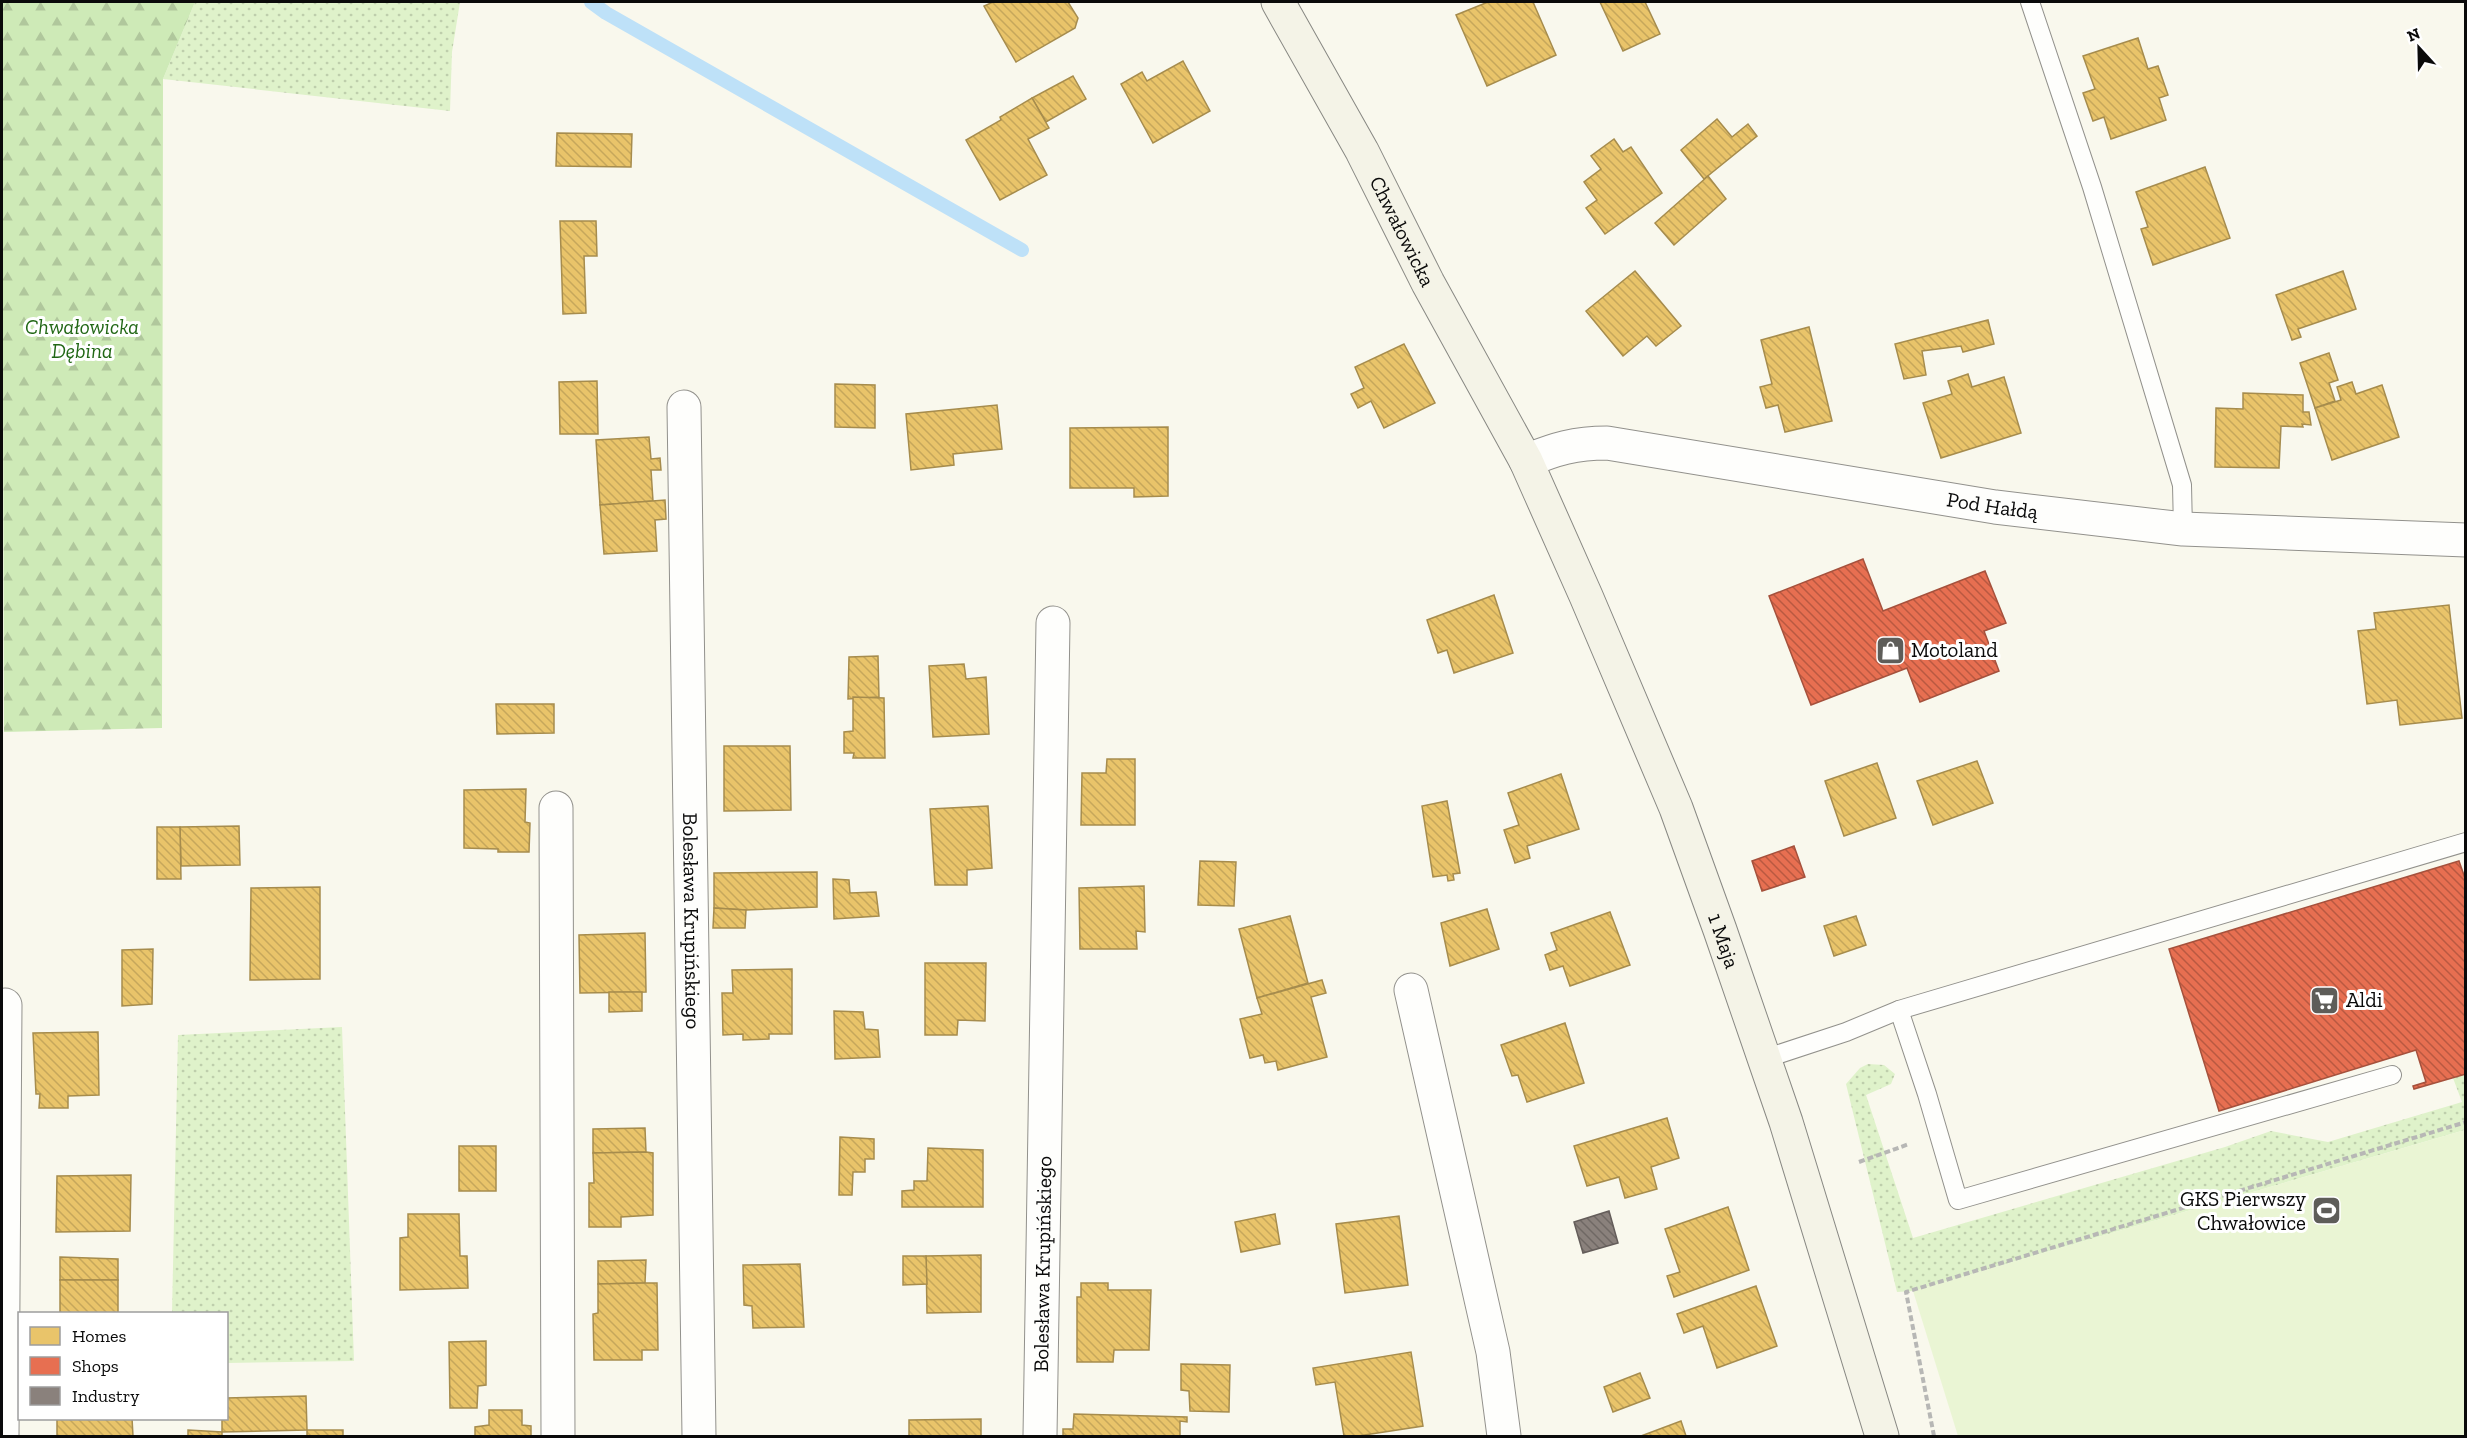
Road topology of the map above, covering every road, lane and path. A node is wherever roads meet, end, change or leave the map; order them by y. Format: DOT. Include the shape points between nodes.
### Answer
graph roads {
  1 [pos="1278,2"];
  2 [pos="2030,2"];
  3 [pos="684,407"];
  4 [pos="1526,461"];
  5 [pos="2183,529"];
  6 [pos="2466,540"];
  7 [pos="1053,623"];
  8 [pos="556,808"];
  9 [pos="2466,842"];
  10 [pos="1411,990"];
  11 [pos="6,1005"];
  12 [pos="1899,1010"];
  13 [pos="1764,1059"];
  14 [pos="2392,1076"];
  15 [pos="2466,1122"];
  16 [pos="1938,1133"];
  17 [pos="1859,1162"];
  18 [pos="2,1437"];
  19 [pos="558,1437"];
  20 [pos="699,1437"];
  21 [pos="1040,1437"];
  22 [pos="1504,1437"];
  23 [pos="1882,1437"];
  24 [pos="1934,1437"];
  1 -- 4 [label="main road, Chwałowicka" via="1362,151 1428,283"];
  2 -- 5 [label="lane" via="2092,187 2182,485"];
  3 -- 20 [label="street, Bolesława Krupińskiego"];
  4 -- 5 [label="street, Pod Hałdą" via="1579,443 1606,443 1995,507"];
  4 -- 13 [label="main road, 1 Maja" via="1676,808"];
  5 -- 6 [label="street, Pod Hałdą"];
  7 -- 21 [label="street, Bolesława Krupińskiego"];
  8 -- 19 [label="street"];
  9 -- 12 [label="lane"];
  10 -- 22 [label="street" via="1492,1352"];
  11 -- 18 [label="street"];
  12 -- 13 [label="lane"];
  12 -- 16 [label="lane"];
  13 -- 23 [label="main road, 1 Maja"];
  14 -- 16 [label="lane" via="1958,1200"];
  15 -- 24 [label="path" via="1906,1292"];
  16 -- 17 [label="path"];
}
